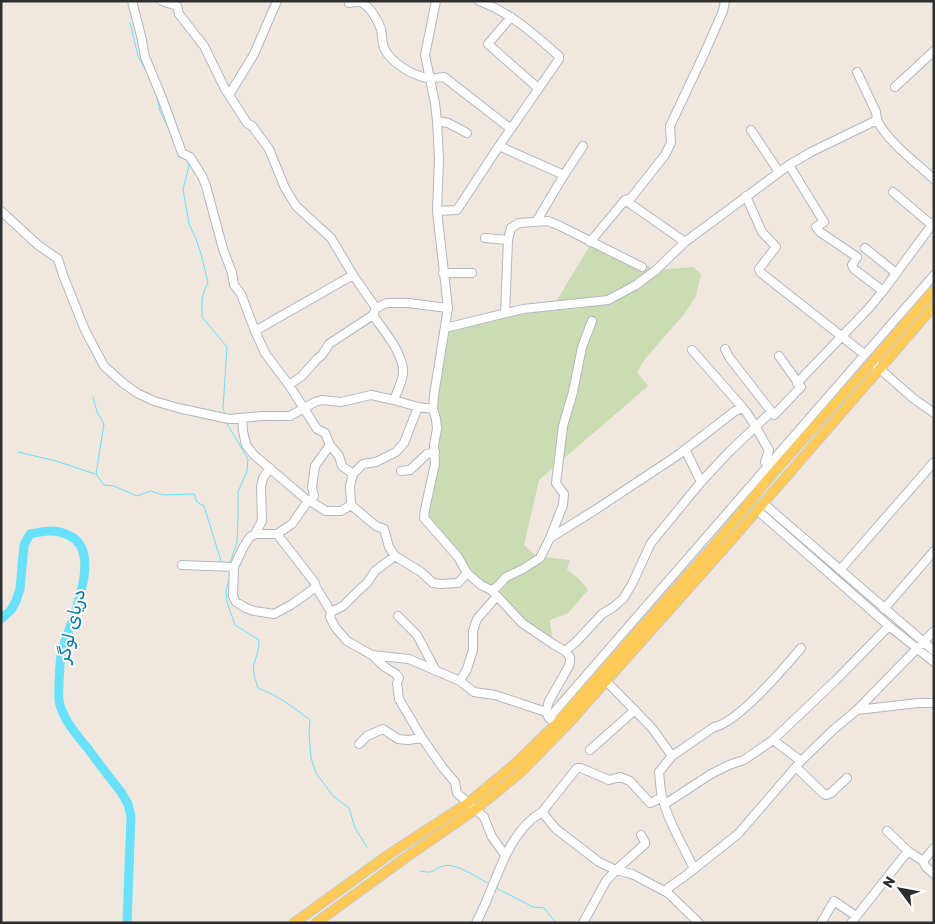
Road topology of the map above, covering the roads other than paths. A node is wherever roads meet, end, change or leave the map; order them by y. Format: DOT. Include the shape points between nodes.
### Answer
graph roads {
  1 [pos="132,1"];
  2 [pos="162,1"];
  3 [pos="278,1"];
  4 [pos="436,1"];
  5 [pos="479,1"];
  6 [pos="725,1"];
  7 [pos="348,3"];
  8 [pos="511,17"];
  9 [pos="934,51"];
  10 [pos="857,72"];
  11 [pos="429,78"];
  12 [pos="895,87"];
  13 [pos="538,88"];
  14 [pos="229,94"];
  15 [pos="877,120"];
  16 [pos="438,121"];
  17 [pos="511,129"];
  18 [pos="751,130"];
  19 [pos="467,133"];
  20 [pos="498,146"];
  21 [pos="583,146"];
  22 [pos="788,165"];
  23 [pos="779,172"];
  24 [pos="564,175"];
  25 [pos="934,179"];
  26 [pos="893,192"];
  27 [pos="746,196"];
  28 [pos="625,200"];
  29 [pos="1,211"];
  30 [pos="437,211"];
  31 [pos="536,222"];
  32 [pos="933,225"];
  33 [pos="485,238"];
  34 [pos="508,240"];
  35 [pos="590,242"];
  36 [pos="684,242"];
  37 [pos="865,248"];
  38 [pos="642,267"];
  39 [pos="444,273"];
  40 [pos="472,273"];
  41 [pos="896,274"];
  42 [pos="353,275"];
  43 [pos="934,275"];
  44 [pos="934,290"];
  45 [pos="883,291"];
  46 [pos="934,306"];
  47 [pos="448,308"];
  48 [pos="375,311"];
  49 [pos="505,313"];
  50 [pos="592,321"];
  51 [pos="445,328"];
  52 [pos="255,331"];
  53 [pos="842,337"];
  54 [pos="725,348"];
  55 [pos="692,350"];
  56 [pos="864,354"];
  57 [pos="779,356"];
  58 [pos="872,362"];
  59 [pos="880,369"];
  60 [pos="797,383"];
  61 [pos="290,385"];
  62 [pos="394,400"];
  63 [pos="418,407"];
  64 [pos="304,408"];
  65 [pos="743,408"];
  66 [pos="433,409"];
  67 [pos="771,412"];
  68 [pos="934,414"];
  69 [pos="242,418"];
  70 [pos="756,425"];
  71 [pos="330,445"];
  72 [pos="685,449"];
  73 [pos="435,452"];
  74 [pos="934,462"];
  75 [pos="270,468"];
  76 [pos="770,469"];
  77 [pos="402,471"];
  78 [pos="353,474"];
  79 [pos="701,482"];
  80 [pos="309,501"];
  81 [pos="351,505"];
  82 [pos="760,506"];
  83 [pos="255,534"];
  84 [pos="278,534"];
  85 [pos="550,538"];
  86 [pos="934,551"];
  87 [pos="394,556"];
  88 [pos="182,565"];
  89 [pos="231,567"];
  90 [pos="840,570"];
  91 [pos="467,573"];
  92 [pos="316,587"];
  93 [pos="490,590"];
  94 [pos="497,596"];
  95 [pos="884,608"];
  96 [pos="331,612"];
  97 [pos="398,616"];
  98 [pos="889,626"];
  99 [pos="934,632"];
  100 [pos="928,641"];
  101 [pos="801,648"];
  102 [pos="917,649"];
  103 [pos="566,651"];
  104 [pos="934,651"];
  105 [pos="372,655"];
  106 [pos="934,662"];
  107 [pos="436,671"];
  108 [pos="606,681"];
  109 [pos="460,682"];
  110 [pos="934,703"];
  111 [pos="635,710"];
  112 [pos="857,710"];
  113 [pos="550,718"];
  114 [pos="422,738"];
  115 [pos="774,740"];
  116 [pos="359,744"];
  117 [pos="590,750"];
  118 [pos="672,756"];
  119 [pos="798,764"];
  120 [pos="847,778"];
  121 [pos="664,800"];
  122 [pos="468,802"];
  123 [pos="476,809"];
  124 [pos="542,812"];
  125 [pos="887,831"];
  126 [pos="641,835"];
  127 [pos="934,848"];
  128 [pos="908,851"];
  129 [pos="506,855"];
  130 [pos="923,861"];
  131 [pos="694,869"];
  132 [pos="616,870"];
  133 [pos="934,874"];
  134 [pos="668,893"];
  135 [pos="854,920"];
  136 [pos="294,923"];
  137 [pos="316,923"];
  138 [pos="476,923"];
  139 [pos="583,923"];
  140 [pos="699,923"];
  141 [pos="822,923"];
  1 -- 52 [label="street" via="145,58 182,153 190,157 202,176 234,285 241,294"];
  2 -- 14 [label="street" via="177,6 179,14 204,46"];
  3 -- 14 [label="street" via="254,54"];
  4 -- 11 [label="street" via="425,55"];
  5 -- 8 [label="street"];
  6 -- 28 [label="street" via="670,126 671,143 665,155 631,198"];
  7 -- 11 [label="street" via="360,2 367,6 378,21 387,53 404,69"];
  8 -- 13 [label="street" via="559,56"];
  8 -- 13 [label="street" via="488,44"];
  9 -- 12 [label="street"];
  10 -- 15 [label="street"];
  11 -- 16 [label="street"];
  11 -- 17 [label="street" via="444,77"];
  13 -- 17 [label="street"];
  14 -- 42 [label="street" via="269,149 296,206 331,238"];
  15 -- 22 [label="street"];
  15 -- 25 [label="street" via="896,144"];
  16 -- 19 [label="street"];
  16 -- 30 [label="street"];
  17 -- 20 [label="street"];
  18 -- 23 [label="street"];
  20 -- 24 [label="street"];
  20 -- 30 [label="street" via="457,210"];
  21 -- 24 [label="street"];
  22 -- 23 [label="street"];
  22 -- 45 [label="street" via="824,222 816,227 857,257 852,265 854,269"];
  23 -- 27 [label="street"];
  24 -- 31 [label="street"];
  26 -- 32 [label="street"];
  27 -- 36 [label="street"];
  27 -- 53 [label="street" via="762,232 776,247 760,272"];
  28 -- 35 [label="street"];
  28 -- 36 [label="street"];
  29 -- 69 [label="street" via="58,259 85,330 104,366 123,383 154,401 226,419"];
  30 -- 39 [label="street"];
  31 -- 34 [label="street" via="519,222 511,228"];
  31 -- 35 [label="street" via="548,222"];
  32 -- 41 [label="street"];
  33 -- 34 [label="street"];
  34 -- 49 [label="street"];
  35 -- 38 [label="street"];
  36 -- 49 [label="street" via="656,270 608,300"];
  37 -- 41 [label="street"];
  39 -- 40 [label="street"];
  39 -- 47 [label="street"];
  41 -- 45 [label="street"];
  42 -- 48 [label="street"];
  42 -- 52 [label="street"];
  43 -- 56 [label="street"];
  44 -- 58 [label="main road"];
  45 -- 53 [label="street"];
  46 -- 59 [label="main road"];
  47 -- 48 [label="street" via="387,303"];
  47 -- 51 [label="street"];
  48 -- 61 [label="street" via="330,344"];
  48 -- 62 [label="street" via="401,360 403,374"];
  49 -- 51 [label="street"];
  50 -- 85 [label="street" via="562,426 556,483 564,494 564,506"];
  51 -- 66 [label="street"];
  52 -- 61 [label="street" via="265,353"];
  53 -- 56 [label="street"];
  53 -- 60 [label="street"];
  54 -- 67 [label="street"];
  55 -- 65 [label="street"];
  56 -- 76 [label="street"];
  57 -- 60 [label="street"];
  58 -- 59 [label="street"];
  58 -- 76 [label="main road"];
  59 -- 68 [label="street"];
  59 -- 82 [label="main road"];
  60 -- 67 [label="street" via="801,388 774,414"];
  61 -- 64 [label="street"];
  62 -- 63 [label="street"];
  62 -- 64 [label="street" via="371,395 340,402 322,400"];
  63 -- 66 [label="street"];
  63 -- 78 [label="street" via="404,443 396,452 376,462 363,464"];
  64 -- 69 [label="street" via="290,416"];
  64 -- 71 [label="street" via="317,429 325,433"];
  65 -- 70 [label="street"];
  65 -- 72 [label="street"];
  66 -- 73 [label="street" via="436,419"];
  67 -- 70 [label="street"];
  69 -- 75 [label="street" via="246,444"];
  70 -- 76 [label="street" via="769,450 765,462"];
  70 -- 79 [label="street"];
  71 -- 78 [label="street" via="342,466"];
  71 -- 80 [label="street" via="315,466 314,496"];
  72 -- 79 [label="street"];
  72 -- 85 [label="street"];
  73 -- 77 [label="street" via="427,454 410,470"];
  73 -- 91 [label="street" via="424,518 458,557"];
  74 -- 90 [label="street"];
  75 -- 80 [label="street"];
  75 -- 83 [label="street" via="263,478 262,521"];
  76 -- 113 [label="main road" via="717,542"];
  78 -- 81 [label="street"];
  79 -- 103 [label="street" via="651,544 623,599 602,614"];
  80 -- 81 [label="street" via="326,511 340,511"];
  80 -- 84 [label="street" via="292,524"];
  81 -- 87 [label="street" via="384,529"];
  82 -- 90 [label="street"];
  82 -- 98 [label="street"];
  82 -- 108 [label="main road"];
  83 -- 84 [label="street"];
  83 -- 89 [label="street"];
  84 -- 92 [label="street"];
  85 -- 93 [label="street" via="540,558"];
  86 -- 95 [label="street"];
  87 -- 91 [label="street" via="433,583 458,583"];
  87 -- 96 [label="street" via="375,571 343,606"];
  88 -- 89 [label="street"];
  89 -- 92 [label="street" via="236,602 254,611 274,614"];
  90 -- 95 [label="street"];
  91 -- 93 [label="street"];
  92 -- 96 [label="street"];
  93 -- 94 [label="street"];
  94 -- 103 [label="street" via="522,623"];
  94 -- 109 [label="street" via="477,619 467,669"];
  95 -- 100 [label="street"];
  96 -- 105 [label="street" via="330,617 347,641"];
  97 -- 107 [label="street" via="417,635"];
  98 -- 102 [label="street"];
  98 -- 115 [label="street"];
  99 -- 100 [label="street"];
  100 -- 102 [label="street"];
  100 -- 104 [label="street"];
  101 -- 118 [label="street" via="734,717"];
  102 -- 106 [label="street"];
  102 -- 112 [label="street"];
  103 -- 113 [label="street" via="570,657 569,666 549,701"];
  105 -- 107 [label="street" via="409,659"];
  105 -- 114 [label="street" via="399,678 399,699"];
  107 -- 109 [label="street"];
  108 -- 111 [label="street"];
  108 -- 123 [label="main road" via="521,772"];
  109 -- 113 [label="street" via="474,692 495,696"];
  110 -- 112 [label="street"];
  111 -- 117 [label="street"];
  111 -- 118 [label="street"];
  112 -- 119 [label="street"];
  113 -- 122 [label="main road" via="516,763"];
  114 -- 116 [label="street" via="398,738 383,730 367,736"];
  114 -- 122 [label="street" via="456,782 457,793"];
  115 -- 119 [label="street"];
  115 -- 121 [label="street" via="744,760"];
  118 -- 121 [label="street" via="660,772"];
  119 -- 120 [label="street" via="826,795"];
  119 -- 131 [label="street" via="738,834"];
  121 -- 124 [label="street" via="650,803 630,782 620,777 609,780 577,768"];
  121 -- 131 [label="street"];
  122 -- 123 [label="street"];
  122 -- 136 [label="main road"];
  123 -- 129 [label="street"];
  123 -- 137 [label="main road"];
  124 -- 129 [label="street" via="524,826"];
  124 -- 132 [label="street" via="556,829 599,862"];
  125 -- 128 [label="street"];
  126 -- 132 [label="street" via="645,844"];
  127 -- 130 [label="street"];
  128 -- 130 [label="street"];
  128 -- 135 [label="street"];
  129 -- 138 [label="street"];
  130 -- 133 [label="street"];
  131 -- 134 [label="street" via="668,888"];
  132 -- 134 [label="street" via="632,874"];
  132 -- 139 [label="street" via="602,887"];
  134 -- 140 [label="street"];
  135 -- 141 [label="street" via="834,901"];
}
